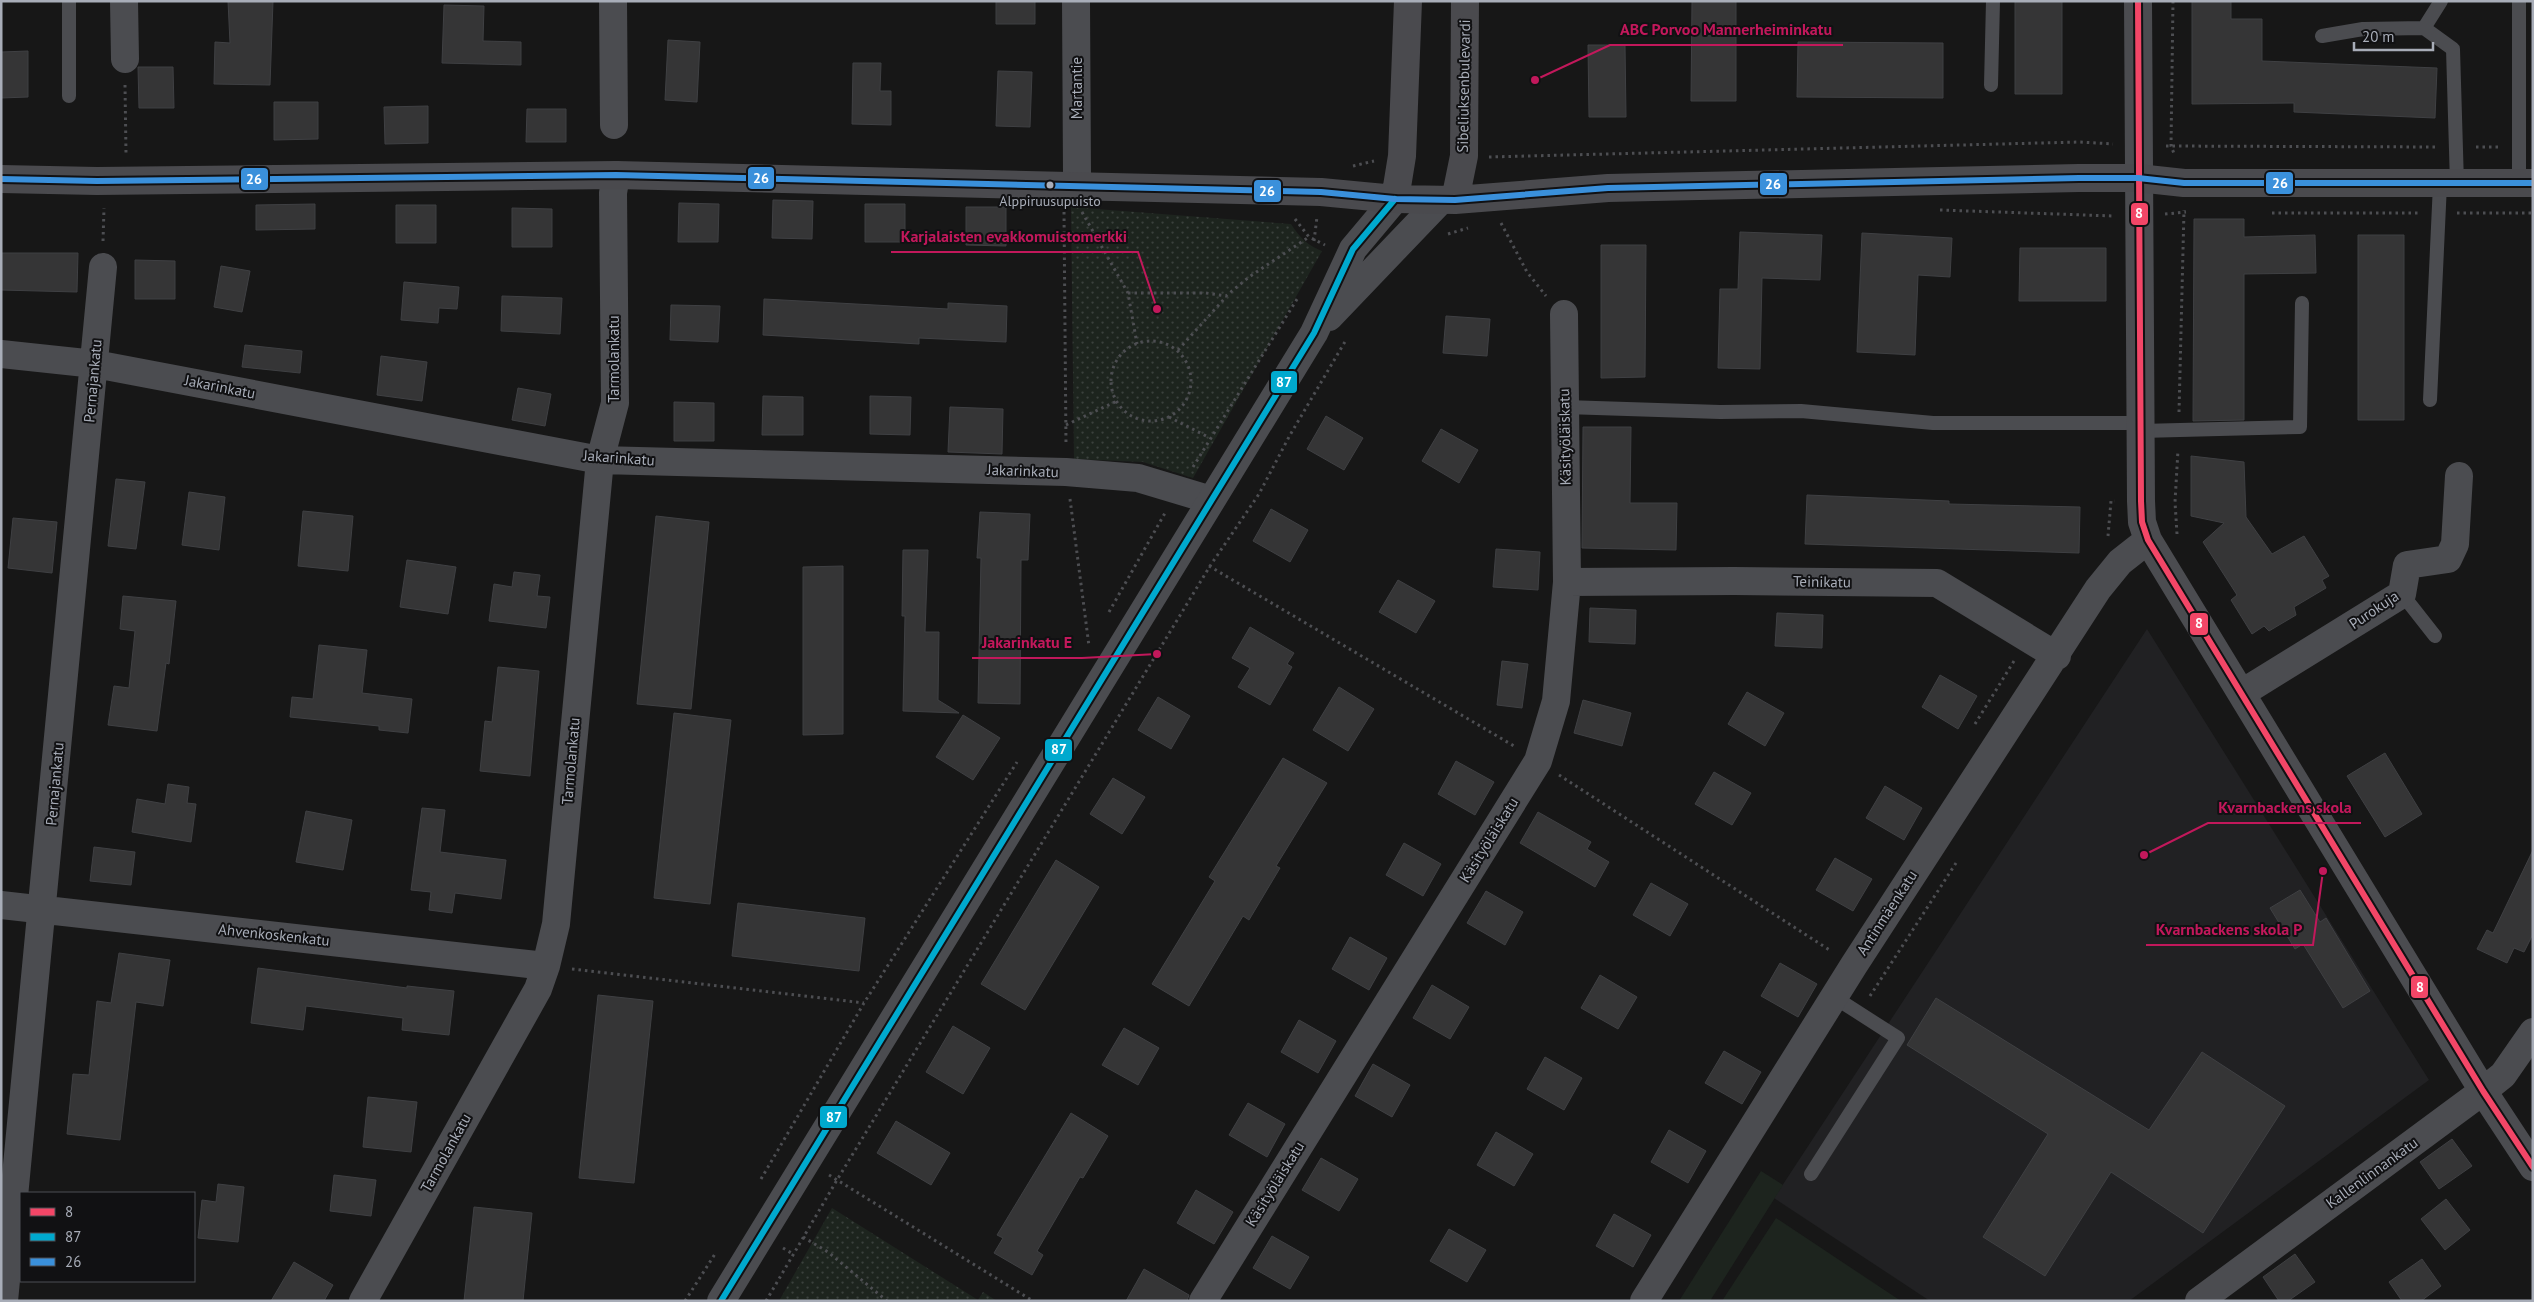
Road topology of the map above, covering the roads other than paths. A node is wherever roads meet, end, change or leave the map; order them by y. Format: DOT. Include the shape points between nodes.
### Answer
graph roads {
  1 [pos="69,1"];
  2 [pos="124,1"];
  3 [pos="613,1"];
  4 [pos="1076,1"];
  5 [pos="1408,1"];
  6 [pos="1465,1"];
  7 [pos="1993,1"];
  8 [pos="2138,1"];
  9 [pos="2441,1"];
  10 [pos="2519,1"];
  11 [pos="2424,28"];
  12 [pos="2322,36"];
  13 [pos="125,59"];
  14 [pos="1991,85"];
  15 [pos="69,96"];
  16 [pos="614,125"];
  17 [pos="1077,174"];
  18 [pos="616,175"];
  19 [pos="2138,178"];
  20 [pos="1,179"];
  21 [pos="2526,183"];
  22 [pos="2448,184"];
  23 [pos="1395,199"];
  24 [pos="1448,200"];
  25 [pos="103,267"];
  26 [pos="2302,302"];
  27 [pos="1564,314"];
  28 [pos="1314,333"];
  29 [pos="1,354"];
  30 [pos="95,364"];
  31 [pos="2430,400"];
  32 [pos="1565,407"];
  33 [pos="2141,427"];
  34 [pos="600,460"];
  35 [pos="2459,476"];
  36 [pos="1211,500"];
  37 [pos="2148,540"];
  38 [pos="1567,582"];
  39 [pos="2402,594"];
  40 [pos="2435,636"];
  41 [pos="2057,656"];
  42 [pos="2242,693"];
  43 [pos="1,905"];
  44 [pos="43,910"];
  45 [pos="546,966"];
  46 [pos="1834,996"];
  47 [pos="2533,1032"];
  48 [pos="2484,1091"];
  49 [pos="2533,1167"];
  50 [pos="1811,1174"];
  51 [pos="4,1301"];
  52 [pos="364,1301"];
  53 [pos="721,1301"];
  54 [pos="1203,1301"];
  55 [pos="1644,1301"];
  56 [pos="2200,1301"];
  1 -- 15 [label="lane"];
  2 -- 13 [label="street"];
  3 -- 16 [label="street"];
  4 -- 17 [label="street, Martantie"];
  5 -- 23 [label="main road" via="1402,156"];
  6 -- 24 [label="main road, Sibeliuksenbulevardi" via="1464,156"];
  7 -- 14 [label="lane"];
  8 -- 19 [label="street"];
  9 -- 11 [label="lane"];
  10 -- 21 [label="lane" via="2519,147"];
  11 -- 12 [label="lane" via="2363,29"];
  11 -- 22 [label="lane" via="2453,49 2456,147"];
  18 -- 20 [label="main road" via="117,181"];
  18 -- 23 [label="main road" via="1301,192"];
  18 -- 34 [label="street, Tarmolankatu" via="613,193 615,403"];
  19 -- 22 [label="main road" via="2184,182"];
  19 -- 24 [label="main road" via="1608,188"];
  19 -- 33 [label="street"];
  21 -- 22 [label="main road"];
  22 -- 31 [label="lane"];
  23 -- 24 [label="main road"];
  23 -- 28 [label="street" via="1353,248"];
  24 -- 28 [label="street"];
  25 -- 30 [label="street, Pernajankatu"];
  26 -- 33 [label="lane" via="2300,427 2178,431"];
  27 -- 32 [label="street, Käsityöläiskatu"];
  28 -- 36 [label="street"];
  29 -- 30 [label="street, Jakarinkatu"];
  30 -- 34 [label="street, Jakarinkatu"];
  30 -- 44 [label="street, Pernajankatu"];
  32 -- 33 [label="lane" via="1801,411 1933,423"];
  32 -- 38 [label="street, Käsityöläiskatu"];
  33 -- 37 [label="street" via="2142,522"];
  34 -- 36 [label="street, Jakarinkatu" via="1066,472 1138,478"];
  34 -- 45 [label="street, Tarmolankatu" via="556,924"];
  35 -- 39 [label="street, Purokuja" via="2455,544 2448,559 2407,565"];
  36 -- 53 [label="street"];
  37 -- 41 [label="street, Antinmäenkatu" via="2120,562 2098,589"];
  37 -- 42 [label="street"];
  38 -- 41 [label="street, Teinikatu" via="1937,583"];
  38 -- 54 [label="street, Käsityöläiskatu" via="1556,701 1538,761"];
  39 -- 40 [label="lane"];
  39 -- 42 [label="street, Purokuja"];
  41 -- 46 [label="street, Antinmäenkatu"];
  42 -- 48 [label="street"];
  43 -- 44 [label="street, Ahvenkoskenkatu"];
  44 -- 45 [label="street, Ahvenkoskenkatu"];
  44 -- 51 [label="street, Pernajankatu"];
  45 -- 52 [label="street, Tarmolankatu" via="538,989"];
  46 -- 50 [label="lane" via="1898,1038"];
  46 -- 55 [label="street, Antinmäenkatu"];
  47 -- 48 [label="street, Kallenlinnankatu" via="2503,1075"];
  48 -- 49 [label="street"];
  48 -- 56 [label="street, Kallenlinnankatu"];
}
